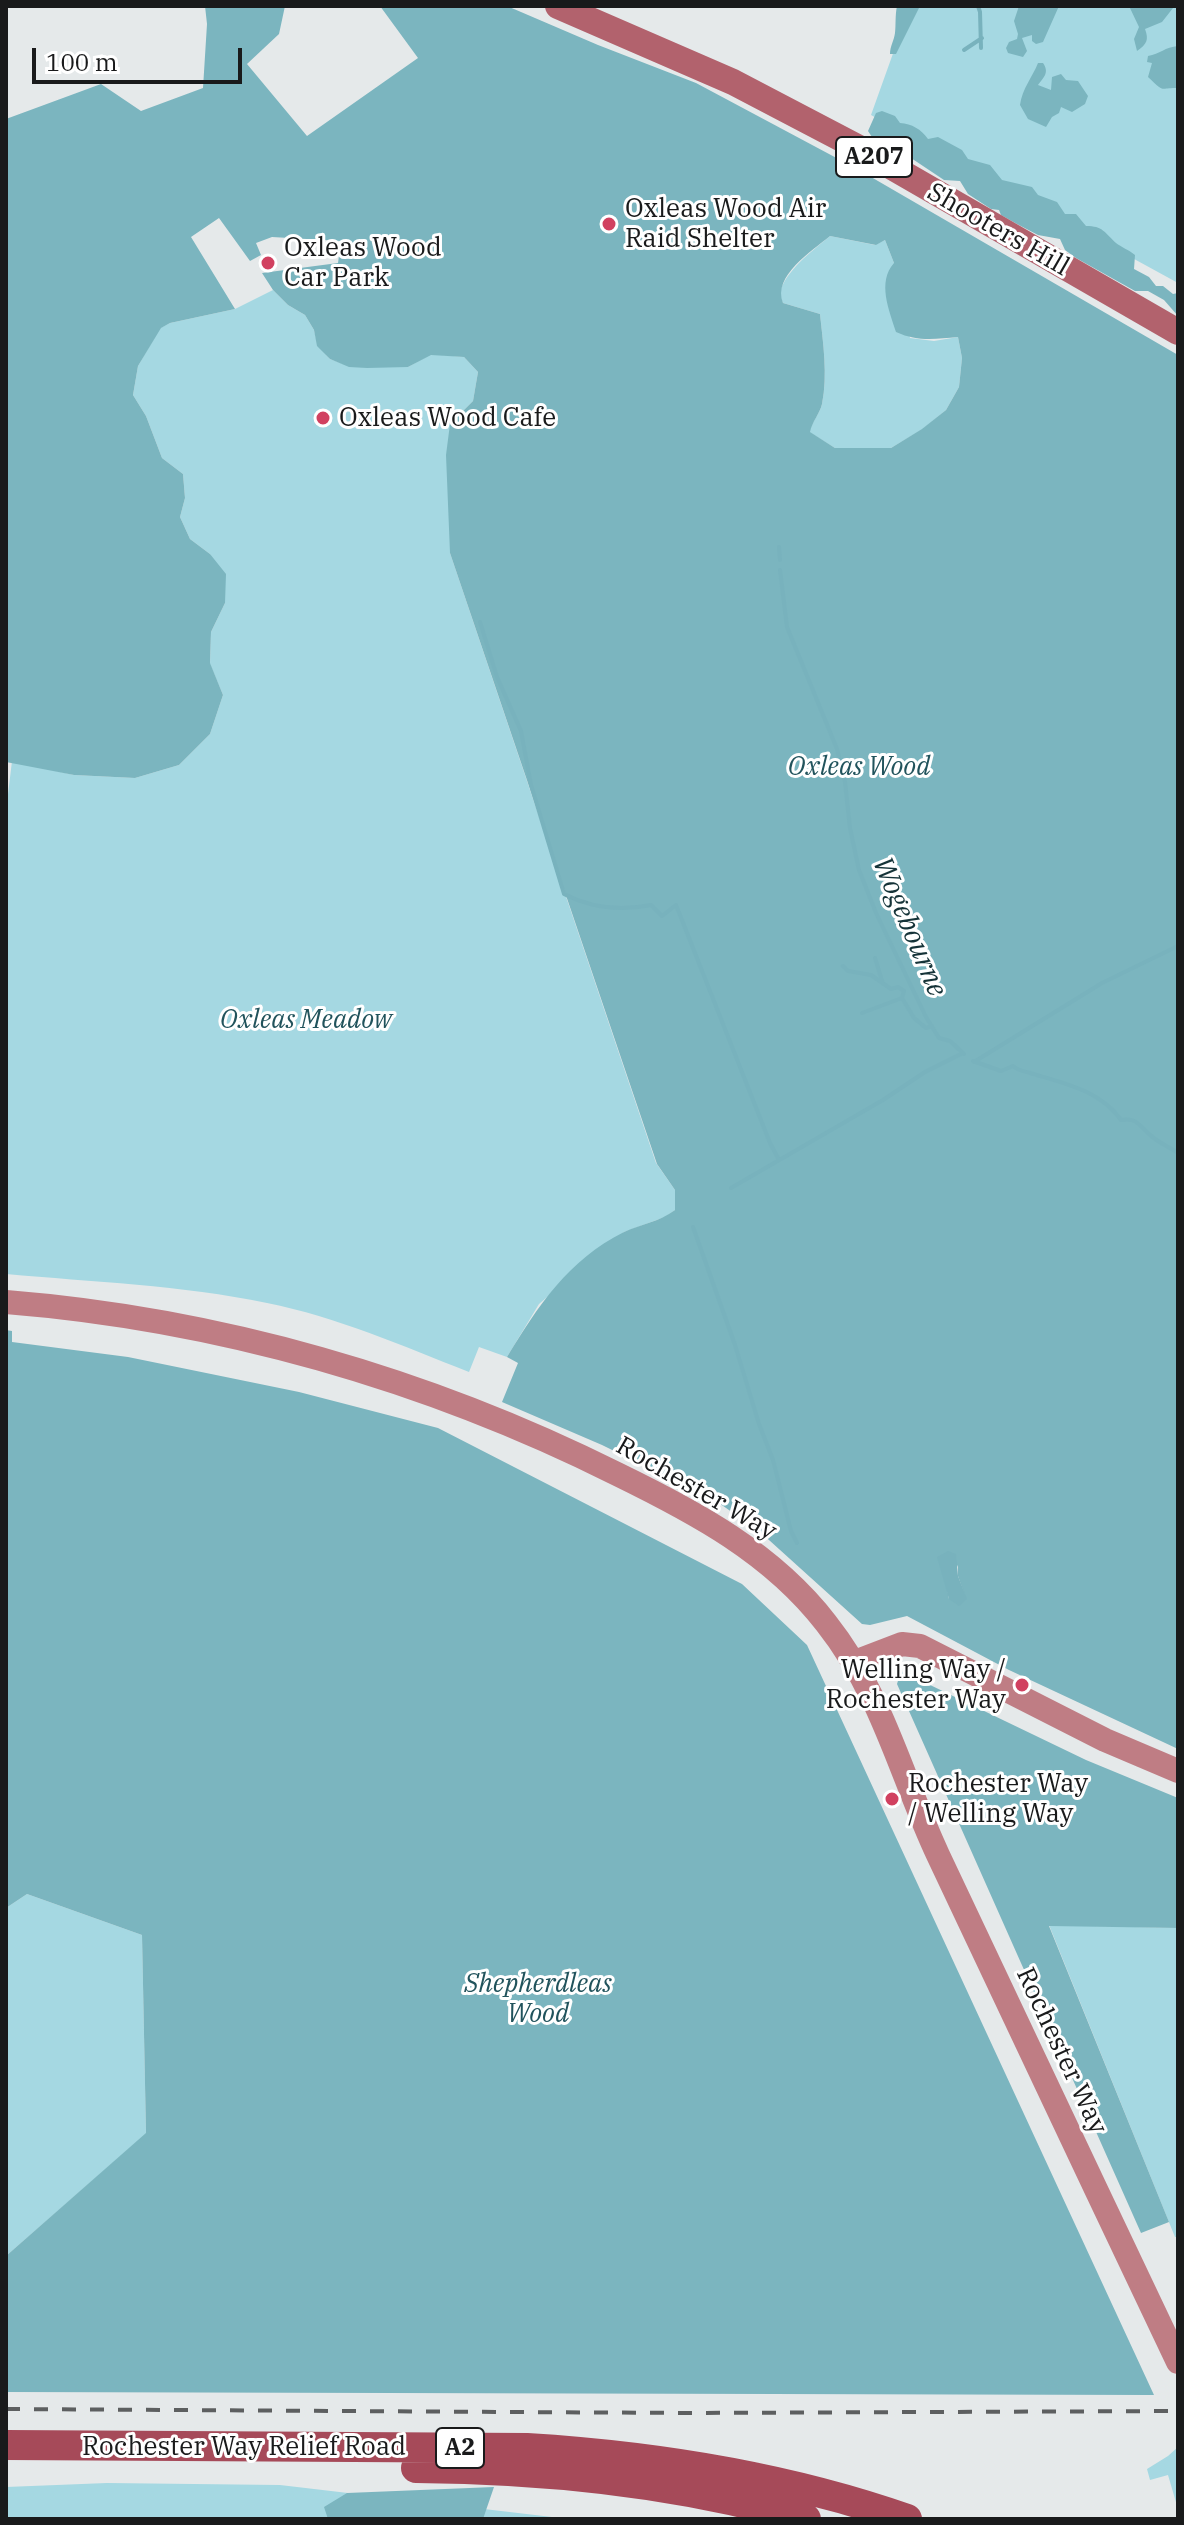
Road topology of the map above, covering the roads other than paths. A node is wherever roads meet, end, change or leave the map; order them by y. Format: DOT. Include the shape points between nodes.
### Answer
graph roads {
  1 [pos="558,6"];
  2 [pos="1178,332"];
  3 [pos="6,1302"];
  4 [pos="855,1662"];
  5 [pos="1178,1771"];
  6 [pos="1178,2362"];
  7 [pos="6,2445"];
  8 [pos="6,2466"];
  9 [pos="806,2519"];
  10 [pos="907,2519"];
  1 -- 2 [label="main road, Shooters Hill / A207" via="733,82 859,148"];
  3 -- 4 [label="street, Rochester Way" via="264,1343 444,1398 519,1429 658,1494 766,1560 795,1587"];
  4 -- 5 [label="street" via="902,1644 920,1646"];
  4 -- 6 [label="street, Rochester Way" via="935,1849"];
  7 -- 10 [label="highway, Rochester Way Relief Road / A2" via="590,2452 758,2477"];
  8 -- 9 [label="highway, Rochester Way Relief Road / A2" via="520,2471 689,2492"];
}
